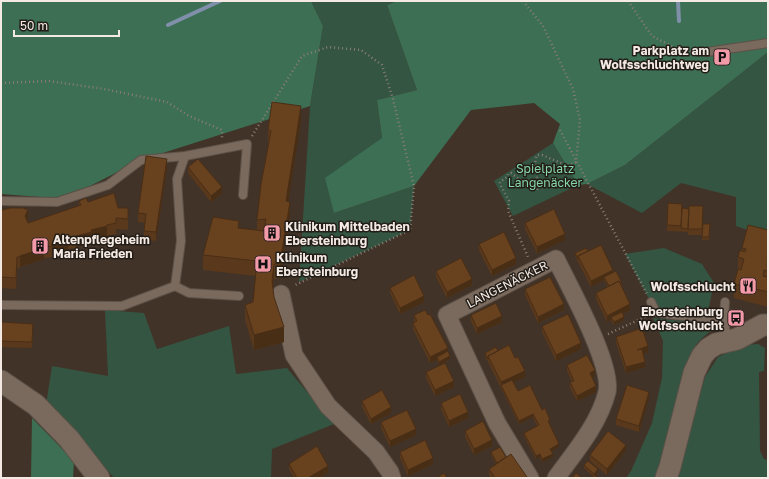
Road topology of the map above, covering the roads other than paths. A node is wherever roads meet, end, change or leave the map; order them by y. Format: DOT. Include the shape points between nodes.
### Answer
graph roads {
  1 [pos="768,43"];
  2 [pos="707,52"];
  3 [pos="185,156"];
  4 [pos="243,195"];
  5 [pos="1,201"];
  6 [pos="175,286"];
  7 [pos="281,294"];
  8 [pos="239,296"];
  9 [pos="651,302"];
  10 [pos="725,302"];
  11 [pos="1,305"];
  12 [pos="768,325"];
  13 [pos="729,334"];
  14 [pos="768,340"];
  15 [pos="1,381"];
  16 [pos="99,478"];
  17 [pos="392,478"];
  18 [pos="530,478"];
  19 [pos="556,478"];
  20 [pos="666,478"];
  1 -- 2 [label="lane"];
  3 -- 4 [label="lane" via="247,144"];
  3 -- 5 [label="lane" via="141,160 108,185 57,202"];
  3 -- 6 [label="lane" via="177,179 181,241"];
  6 -- 8 [label="lane" via="189,293"];
  6 -- 11 [label="lane" via="122,306"];
  7 -- 17 [label="street" via="294,355 328,406 376,452"];
  9 -- 13 [label="lane" via="656,312 666,315 711,318"];
  10 -- 13 [label="lane"];
  12 -- 13 [label="street"];
  13 -- 14 [label="street"];
  13 -- 20 [label="street" via="708,350 698,365"];
  15 -- 16 [label="street" via="36,405 69,439"];
  18 -- 19 [label="street, LANGENÄCKER" via="497,423 447,315 556,259 595,341 604,365 607,390 595,420"];
}
